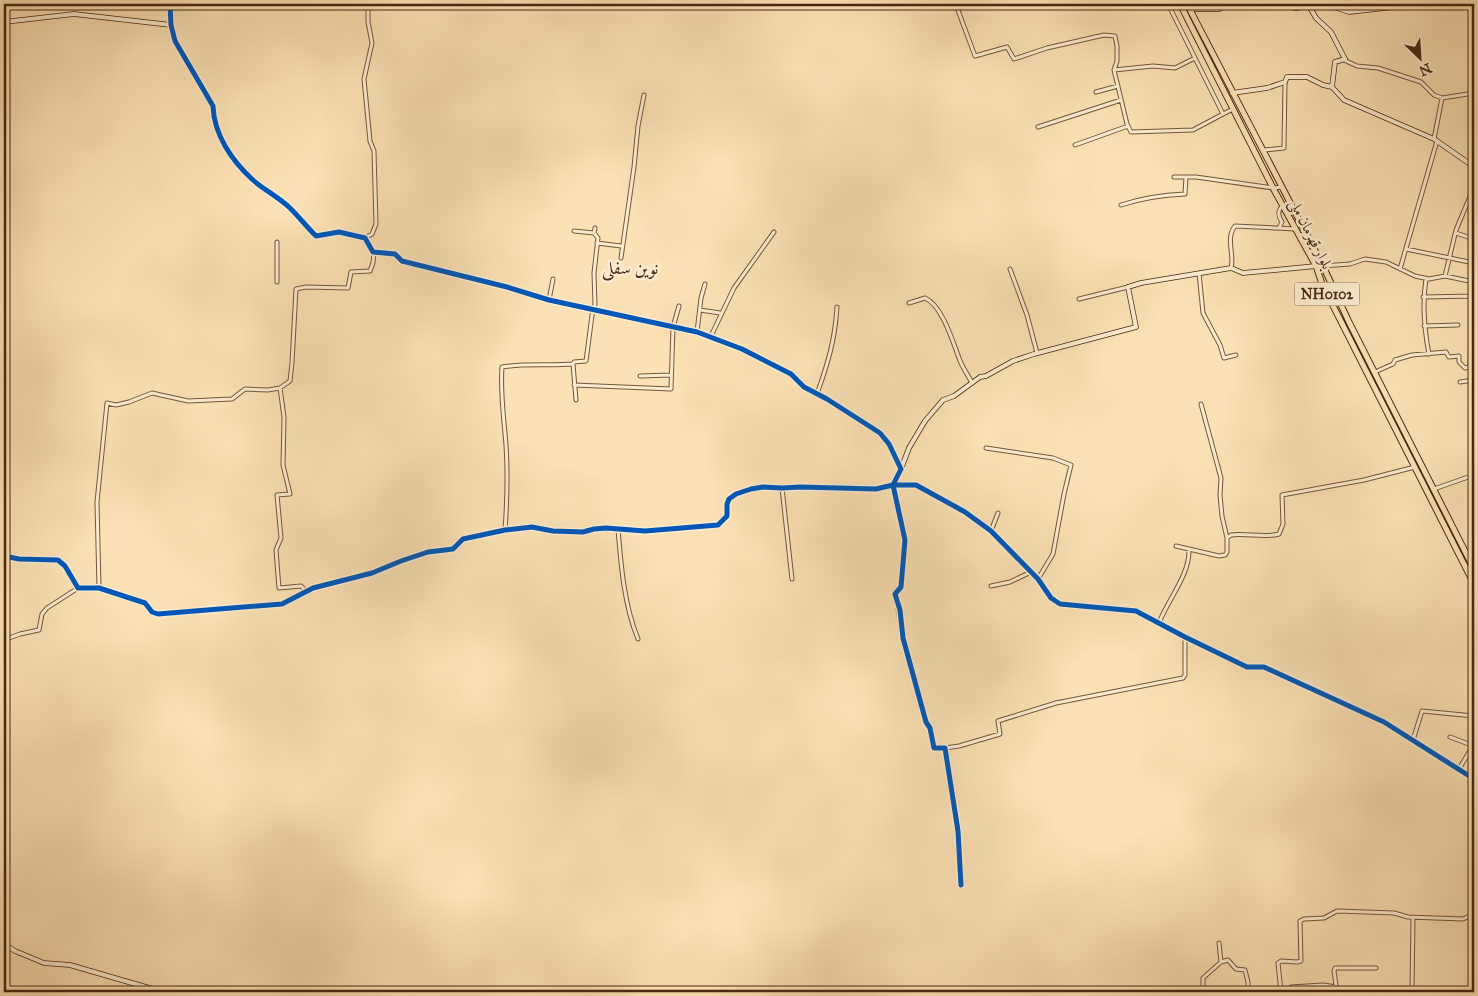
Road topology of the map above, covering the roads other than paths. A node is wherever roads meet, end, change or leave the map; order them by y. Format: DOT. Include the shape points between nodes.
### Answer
graph roads {
  1 [pos="170,4"];
  2 [pos="368,4"];
  3 [pos="951,4"];
  4 [pos="1168,4"];
  5 [pos="1180,4"];
  6 [pos="1229,4"];
  7 [pos="1274,4"];
  8 [pos="1280,4"];
  9 [pos="1420,4"];
  10 [pos="1308,6"];
  11 [pos="1189,7"];
  12 [pos="4,22"];
  13 [pos="171,25"];
  14 [pos="1195,58"];
  15 [pos="1345,59"];
  16 [pos="1114,70"];
  17 [pos="1285,82"];
  18 [pos="1118,86"];
  19 [pos="1332,87"];
  20 [pos="1096,92"];
  21 [pos="1232,93"];
  22 [pos="1474,93"];
  23 [pos="644,95"];
  24 [pos="1442,98"];
  25 [pos="1121,100"];
  26 [pos="1234,109"];
  27 [pos="1223,114"];
  28 [pos="1128,126"];
  29 [pos="1038,127"];
  30 [pos="1436,140"];
  31 [pos="1075,145"];
  32 [pos="1262,150"];
  33 [pos="1474,165"];
  34 [pos="1174,177"];
  35 [pos="1186,177"];
  36 [pos="1282,187"];
  37 [pos="1474,187"];
  38 [pos="1273,188"];
  39 [pos="1121,205"];
  40 [pos="1283,205"];
  41 [pos="595,228"];
  42 [pos="1279,228"];
  43 [pos="1296,229"];
  44 [pos="574,231"];
  45 [pos="774,232"];
  46 [pos="594,233"];
  47 [pos="1456,233"];
  48 [pos="365,238"];
  49 [pos="1474,239"];
  50 [pos="277,242"];
  51 [pos="597,243"];
  52 [pos="621,246"];
  53 [pos="1406,249"];
  54 [pos="374,252"];
  55 [pos="1450,257"];
  56 [pos="621,258"];
  57 [pos="1474,263"];
  58 [pos="1316,266"];
  59 [pos="1323,266"];
  60 [pos="1231,268"];
  61 [pos="1010,269"];
  62 [pos="1400,269"];
  63 [pos="1199,272"];
  64 [pos="1445,276"];
  65 [pos="553,279"];
  66 [pos="1426,279"];
  67 [pos="278,282"];
  68 [pos="1474,282"];
  69 [pos="705,284"];
  70 [pos="1128,287"];
  71 [pos="1474,296"];
  72 [pos="1423,298"];
  73 [pos="1079,299"];
  74 [pos="549,300"];
  75 [pos="909,303"];
  76 [pos="680,306"];
  77 [pos="837,307"];
  78 [pos="593,308"];
  79 [pos="700,310"];
  80 [pos="720,313"];
  81 [pos="1458,325"];
  82 [pos="1424,326"];
  83 [pos="673,327"];
  84 [pos="697,332"];
  85 [pos="710,336"];
  86 [pos="1037,353"];
  87 [pos="1428,354"];
  88 [pos="1236,355"];
  89 [pos="574,364"];
  90 [pos="1472,367"];
  91 [pos="1374,373"];
  92 [pos="671,375"];
  93 [pos="640,376"];
  94 [pos="1474,380"];
  95 [pos="1460,382"];
  96 [pos="972,383"];
  97 [pos="574,385"];
  98 [pos="280,388"];
  99 [pos="817,394"];
  100 [pos="576,400"];
  101 [pos="1202,404"];
  102 [pos="986,448"];
  103 [pos="1415,466"];
  104 [pos="901,469"];
  105 [pos="1474,475"];
  106 [pos="894,485"];
  107 [pos="782,488"];
  108 [pos="1434,489"];
  109 [pos="998,513"];
  110 [pos="618,529"];
  111 [pos="505,530"];
  112 [pos="991,531"];
  113 [pos="1227,538"];
  114 [pos="1176,546"];
  115 [pos="1189,548"];
  116 [pos="4,556"];
  117 [pos="1474,569"];
  118 [pos="1031,572"];
  119 [pos="792,580"];
  120 [pos="1038,580"];
  121 [pos="1474,584"];
  122 [pos="991,586"];
  123 [pos="78,588"];
  124 [pos="99,588"];
  125 [pos="307,591"];
  126 [pos="1159,623"];
  127 [pos="1185,637"];
  128 [pos="638,639"];
  129 [pos="4,640"];
  130 [pos="1474,716"];
  131 [pos="1450,737"];
  132 [pos="1413,740"];
  133 [pos="1474,745"];
  134 [pos="945,748"];
  135 [pos="1459,769"];
  136 [pos="1474,780"];
  137 [pos="961,885"];
  138 [pos="1474,914"];
  139 [pos="1413,917"];
  140 [pos="1219,943"];
  141 [pos="4,944"];
  142 [pos="1221,962"];
  143 [pos="1376,968"];
  144 [pos="1291,987"];
  145 [pos="1337,987"];
  146 [pos="163,992"];
  147 [pos="1203,992"];
  148 [pos="1248,992"];
  149 [pos="1282,992"];
  150 [pos="1337,992"];
  151 [pos="1412,992"];
  1 -- 13 [label="street"];
  2 -- 48 [label="street" via="372,43 364,80 370,141 374,150 376,224 372,234"];
  3 -- 16 [label="street" via="956,5 975,56 1007,47 1014,59 1104,35 1115,36 1117,61"];
  4 -- 14 [label="street"];
  5 -- 26 [label="highway, بلوار قهرمان ملی / NH0102"];
  6 -- 11 [label="street" via="1219,9"];
  7 -- 8 [label="street"];
  8 -- 10 [label="street" via="1296,8"];
  9 -- 10 [label="street" via="1349,12"];
  10 -- 15 [label="street" via="1331,32"];
  11 -- 21 [label="highway, بلوار قهرمان ملی / NH0102"];
  12 -- 13 [label="street" via="74,14"];
  13 -- 48 [label="street" via="175,41 213,106 228,152 253,180 290,208 316,236 339,232"];
  14 -- 16 [label="street" via="1175,68 1153,66"];
  14 -- 27 [label="street"];
  15 -- 19 [label="street" via="1335,62"];
  15 -- 24 [label="street" via="1357,66 1378,68 1421,82"];
  16 -- 18 [label="street"];
  17 -- 19 [label="street" via="1287,77 1307,77"];
  17 -- 21 [label="street"];
  17 -- 32 [label="street" via="1284,148"];
  18 -- 20 [label="street"];
  18 -- 25 [label="street"];
  19 -- 30 [label="street" via="1344,100"];
  21 -- 32 [label="highway, بلوار قهرمان ملی / NH0102"];
  22 -- 24 [label="street"];
  23 -- 52 [label="street"];
  24 -- 30 [label="street"];
  25 -- 28 [label="street"];
  25 -- 29 [label="street"];
  26 -- 27 [label="street"];
  26 -- 38 [label="highway, بلوار قهرمان ملی / NH0102"];
  27 -- 28 [label="street" via="1193,130 1131,132"];
  28 -- 31 [label="street"];
  30 -- 33 [label="street"];
  30 -- 53 [label="street"];
  32 -- 36 [label="highway, بلوار قهرمان ملی / NH0102"];
  34 -- 35 [label="street"];
  35 -- 38 [label="street"];
  35 -- 39 [label="street" via="1185,194 1162,195"];
  36 -- 38 [label="street"];
  36 -- 59 [label="highway, بلوار قهرمان ملی / NH0102"];
  37 -- 47 [label="street"];
  38 -- 40 [label="highway, بلوار قهرمان ملی / NH0102"];
  40 -- 42 [label="street" via="1278,216 1282,222"];
  40 -- 43 [label="highway, بلوار قهرمان ملی / NH0102"];
  41 -- 46 [label="street"];
  42 -- 43 [label="street"];
  42 -- 60 [label="street" via="1235,226 1229,245"];
  43 -- 58 [label="highway, بلوار قهرمان ملی / NH0102"];
  44 -- 46 [label="street"];
  45 -- 80 [label="street"];
  46 -- 51 [label="street"];
  47 -- 49 [label="street"];
  47 -- 55 [label="street"];
  48 -- 54 [label="street"];
  50 -- 67 [label="street"];
  51 -- 52 [label="street"];
  51 -- 78 [label="street"];
  52 -- 56 [label="street"];
  53 -- 55 [label="street"];
  53 -- 62 [label="street"];
  54 -- 74 [label="street" via="395,254 402,261"];
  54 -- 98 [label="street" via="370,271 351,272 348,288 296,289 290,381"];
  55 -- 57 [label="street"];
  55 -- 64 [label="street"];
  58 -- 59 [label="street"];
  58 -- 60 [label="street" via="1244,273"];
  58 -- 103 [label="highway, بلوار قهرمان ملی / NH0102" via="1322,284"];
  59 -- 62 [label="street" via="1365,259 1386,262"];
  59 -- 91 [label="highway, بلوار قهرمان ملی / NH0102"];
  60 -- 63 [label="street"];
  61 -- 86 [label="street"];
  62 -- 66 [label="street"];
  63 -- 70 [label="street"];
  63 -- 88 [label="street" via="1202,313 1224,358"];
  64 -- 66 [label="street"];
  64 -- 68 [label="street"];
  65 -- 74 [label="street"];
  66 -- 72 [label="street"];
  69 -- 79 [label="street"];
  70 -- 73 [label="street"];
  70 -- 86 [label="street" via="1136,327"];
  71 -- 72 [label="street"];
  71 -- 90 [label="street"];
  72 -- 82 [label="street"];
  74 -- 78 [label="street"];
  75 -- 96 [label="street" via="925,298 933,303 949,330 953,346"];
  76 -- 83 [label="street"];
  77 -- 99 [label="street" via="830,358"];
  78 -- 83 [label="street"];
  78 -- 89 [label="street" via="586,361"];
  79 -- 80 [label="street"];
  79 -- 84 [label="street"];
  80 -- 85 [label="street"];
  81 -- 82 [label="street"];
  82 -- 87 [label="street"];
  83 -- 84 [label="street"];
  83 -- 92 [label="street"];
  84 -- 85 [label="street"];
  85 -- 99 [label="street" via="791,374"];
  86 -- 96 [label="street" via="1013,361"];
  87 -- 90 [label="street" via="1446,352 1449,357 1459,356 1459,362 1465,368"];
  87 -- 91 [label="street" via="1395,360"];
  89 -- 97 [label="street"];
  89 -- 111 [label="street" via="502,367 506,446"];
  91 -- 108 [label="highway, بلوار قهرمان ملی / NH0102"];
  92 -- 93 [label="street"];
  92 -- 97 [label="street" via="671,389"];
  94 -- 95 [label="street"];
  96 -- 104 [label="street" via="943,400 925,421"];
  97 -- 100 [label="street"];
  98 -- 124 [label="street" via="245,389 232,399 188,402 152,392 129,402 107,403 97,502"];
  98 -- 125 [label="street" via="284,417 283,465 290,494 277,495 281,538 276,550 279,588 300,586"];
  99 -- 104 [label="street" via="880,433"];
  101 -- 113 [label="street" via="1221,478 1222,516"];
  102 -- 120 [label="street" via="1052,458 1071,465 1053,554"];
  103 -- 113 [label="street" via="1364,480 1282,495 1283,524 1279,534 1231,535"];
  103 -- 121 [label="highway, بلوار قهرمان ملی / NH0102"];
  104 -- 106 [label="street"];
  105 -- 108 [label="street"];
  106 -- 107 [label="street" via="876,489"];
  106 -- 112 [label="street" via="916,485 965,512"];
  106 -- 134 [label="street" via="905,540 901,587 896,594 900,624 934,748"];
  107 -- 110 [label="street" via="763,487 736,494 729,499 727,516 718,525 645,531"];
  107 -- 119 [label="street"];
  108 -- 117 [label="highway, بلوار قهرمان ملی / NH0102"];
  109 -- 112 [label="street"];
  110 -- 111 [label="street" via="583,532 532,527"];
  110 -- 128 [label="street" via="622,569"];
  111 -- 125 [label="street" via="463,539 453,549 428,552 372,573"];
  112 -- 118 [label="street"];
  113 -- 115 [label="street" via="1225,555"];
  114 -- 115 [label="street"];
  115 -- 126 [label="street" via="1189,559 1179,586"];
  116 -- 123 [label="street" via="58,560"];
  118 -- 120 [label="street"];
  118 -- 122 [label="street" via="1010,582"];
  120 -- 126 [label="street" via="1051,598 1060,604 1136,611"];
  123 -- 124 [label="street"];
  123 -- 129 [label="street" via="47,608 42,614 39,630"];
  124 -- 125 [label="street" via="144,603 158,614 282,604"];
  126 -- 127 [label="street"];
  127 -- 132 [label="street" via="1247,667 1264,668 1384,722"];
  127 -- 134 [label="street" via="1183,678 1056,703 998,721 1000,734"];
  130 -- 132 [label="street" via="1422,711"];
  131 -- 133 [label="street"];
  132 -- 135 [label="street"];
  133 -- 135 [label="street"];
  134 -- 137 [label="street" via="958,831"];
  135 -- 136 [label="street"];
  138 -- 139 [label="street" via="1463,919"];
  139 -- 149 [label="street" via="1337,911 1324,918 1300,921 1301,961 1278,963"];
  139 -- 151 [label="street"];
  140 -- 142 [label="street"];
  141 -- 146 [label="street" via="44,963 70,965"];
  142 -- 147 [label="street" via="1203,978"];
  142 -- 148 [label="street" via="1228,960 1236,969 1245,970"];
  143 -- 145 [label="street" via="1335,968"];
  144 -- 145 [label="street"];
  145 -- 150 [label="street"];
}
